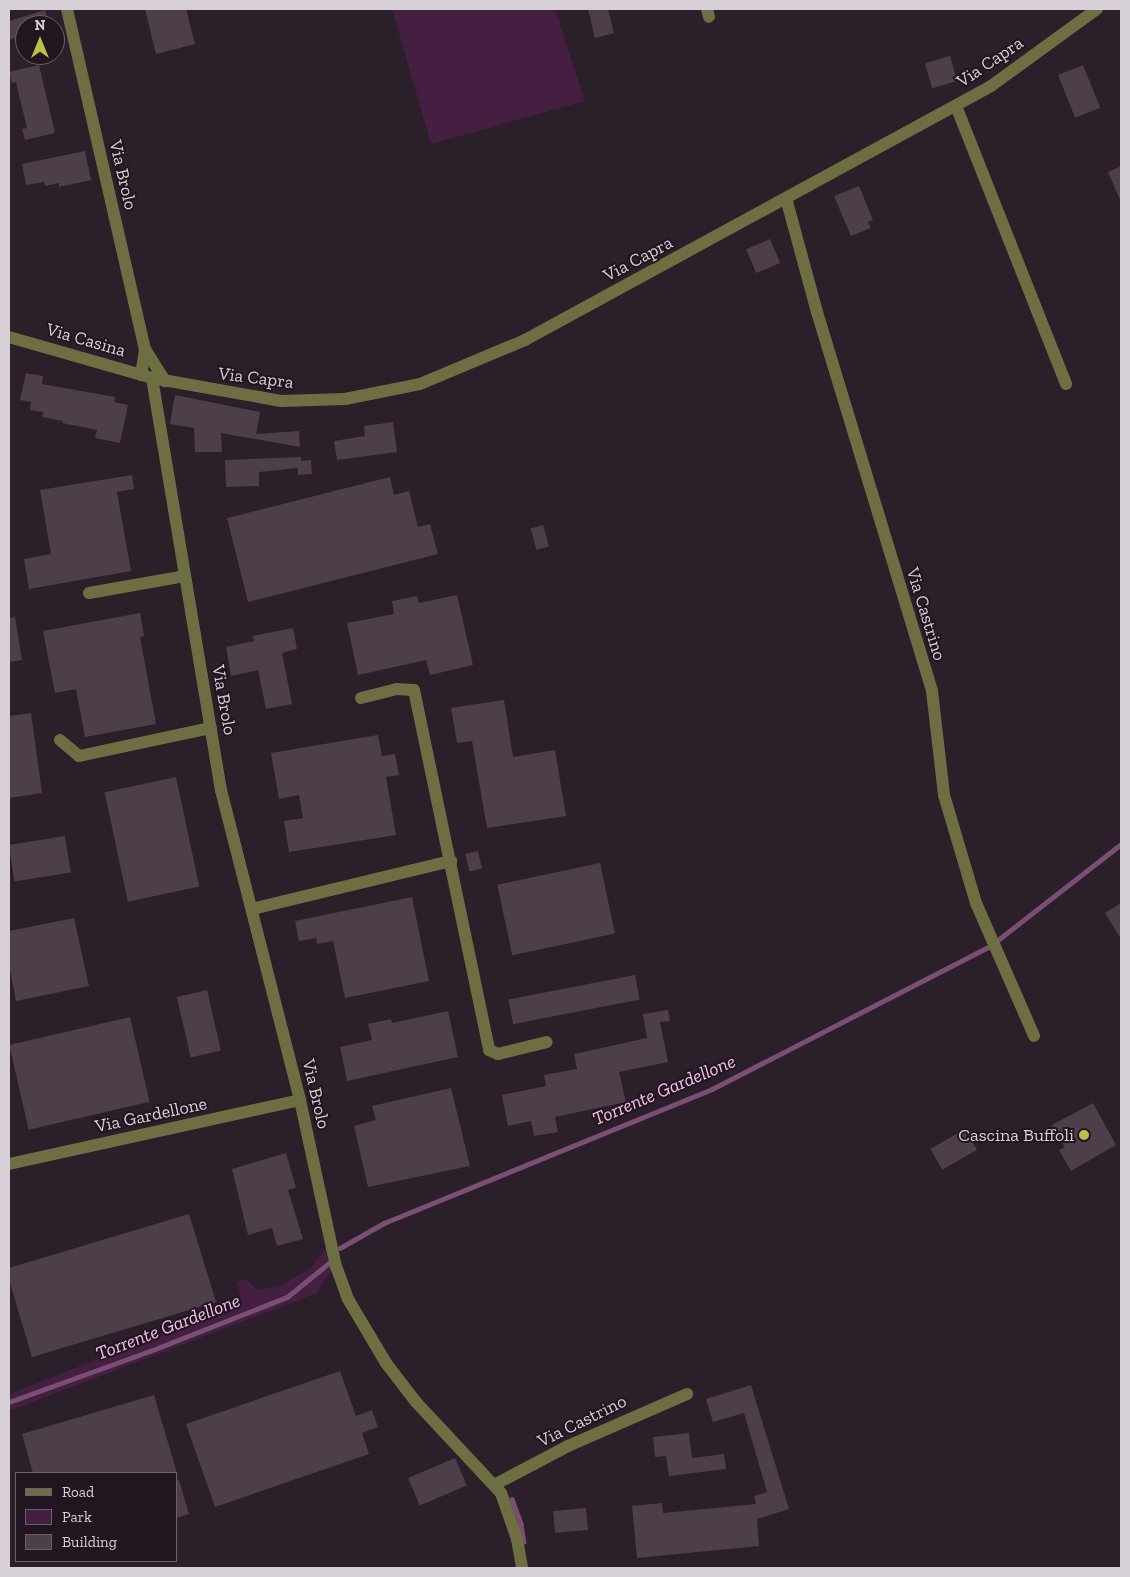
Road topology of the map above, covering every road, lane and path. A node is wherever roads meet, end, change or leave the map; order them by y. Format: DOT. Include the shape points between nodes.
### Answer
graph roads {
  1 [pos="67,9"];
  2 [pos="1097,9"];
  3 [pos="956,106"];
  4 [pos="786,198"];
  5 [pos="9,337"];
  6 [pos="145,349"];
  7 [pos="147,377"];
  8 [pos="165,381"];
  9 [pos="1066,384"];
  10 [pos="185,576"];
  11 [pos="89,593"];
  12 [pos="361,698"];
  13 [pos="211,728"];
  14 [pos="60,740"];
  15 [pos="451,861"];
  16 [pos="252,909"];
  17 [pos="1034,1036"];
  18 [pos="547,1042"];
  19 [pos="300,1100"];
  20 [pos="9,1164"];
  21 [pos="687,1394"];
  22 [pos="494,1485"];
  23 [pos="522,1568"];
  1 -- 6 [label="street, Via Brolo"];
  2 -- 3 [label="street, Via Capra" via="991,86"];
  3 -- 4 [label="street, Via Capra"];
  3 -- 9 [label="street"];
  4 -- 8 [label="street, Via Capra" via="525,340 420,384 345,399 281,401"];
  4 -- 17 [label="street, Via Castrino" via="932,691 944,795 976,902"];
  5 -- 7 [label="street, Via Casina"];
  6 -- 7 [label="street, Via Brolo"];
  6 -- 8 [label="street, Via Brolo"];
  7 -- 8 [label="street, Via Capra"];
  7 -- 10 [label="street, Via Brolo"];
  10 -- 11 [label="street"];
  10 -- 13 [label="street, Via Brolo"];
  12 -- 15 [label="street" via="396,689 414,690"];
  13 -- 14 [label="street" via="79,756"];
  13 -- 16 [label="street, Via Brolo" via="221,790"];
  15 -- 16 [label="street"];
  15 -- 18 [label="street" via="490,1050 498,1054"];
  16 -- 19 [label="street, Via Brolo"];
  19 -- 20 [label="street, Via Gardellone"];
  19 -- 22 [label="street, Via Brolo" via="336,1266 348,1299 386,1363 416,1402"];
  21 -- 22 [label="street, Via Castrino" via="568,1446"];
  22 -- 23 [label="street, Via Brolo" via="509,1511"];
}
